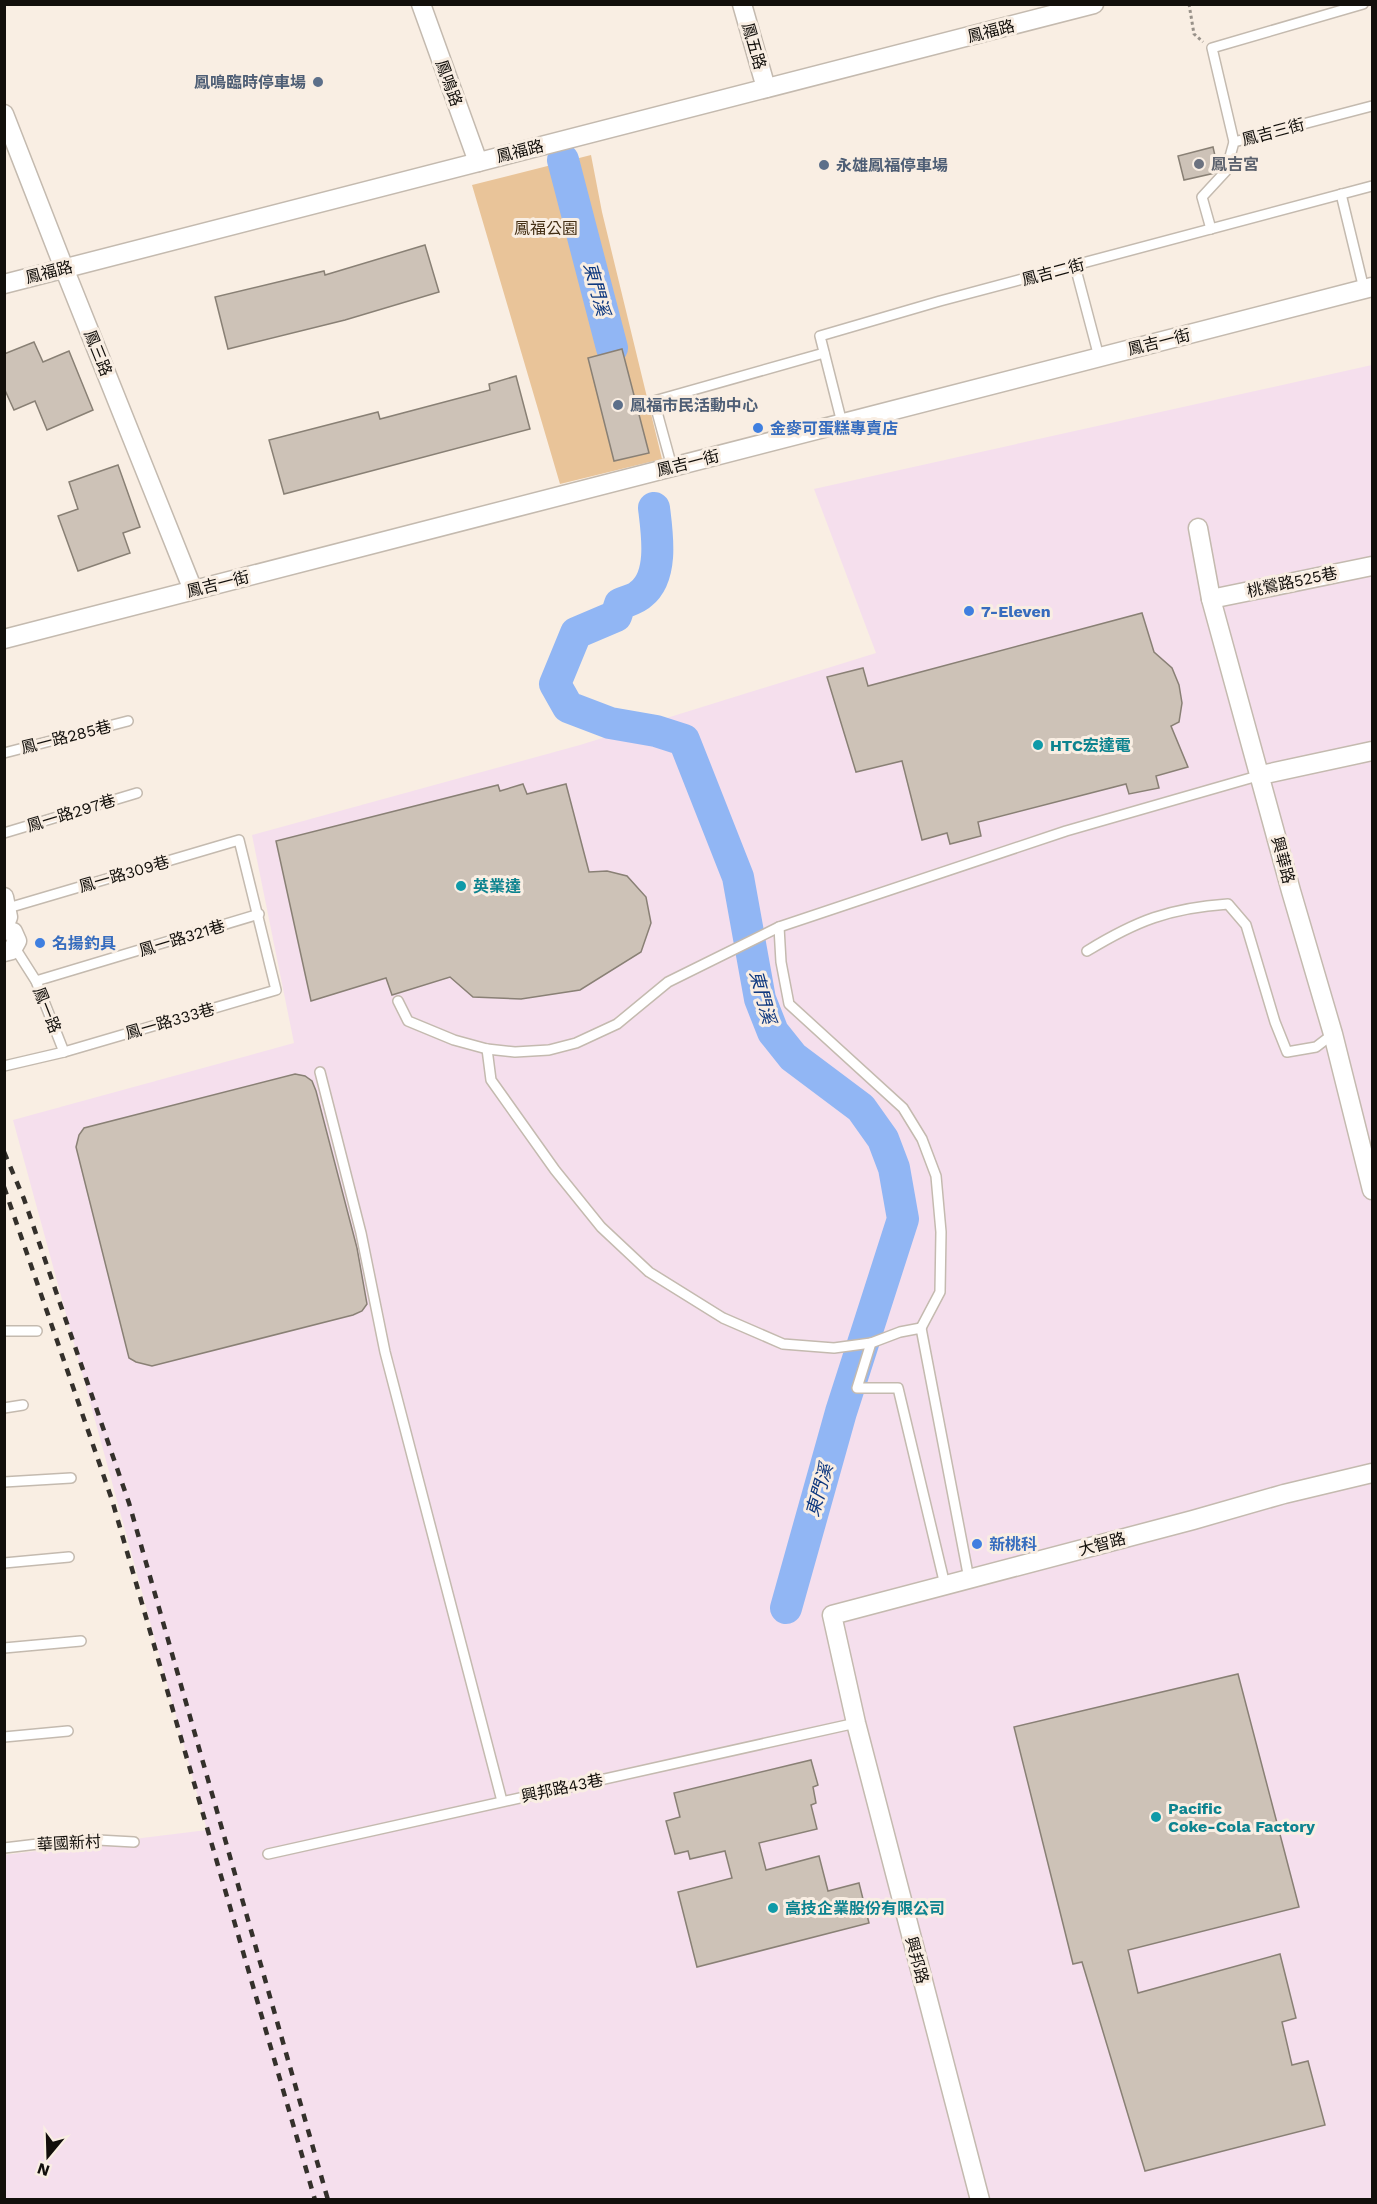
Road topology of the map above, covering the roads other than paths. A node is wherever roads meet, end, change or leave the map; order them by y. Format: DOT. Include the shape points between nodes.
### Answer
graph roads {
  1 [pos="421,4"];
  2 [pos="742,4"];
  3 [pos="1094,4"];
  4 [pos="1363,4"];
  5 [pos="1034,12"];
  6 [pos="766,88"];
  7 [pos="1372,106"];
  8 [pos="4,114"];
  9 [pos="1234,142"];
  10 [pos="478,162"];
  11 [pos="1372,186"];
  12 [pos="1341,194"];
  13 [pos="1211,229"];
  14 [pos="1075,266"];
  15 [pos="64,268"];
  16 [pos="4,284"];
  17 [pos="1368,288"];
  18 [pos="824,353"];
  19 [pos="1100,357"];
  20 [pos="842,423"];
  21 [pos="669,468"];
  22 [pos="1198,528"];
  23 [pos="1372,566"];
  24 [pos="193,590"];
  25 [pos="1211,599"];
  26 [pos="4,639"];
  27 [pos="128,721"];
  28 [pos="1372,751"];
  29 [pos="4,753"];
  30 [pos="1261,775"];
  31 [pos="136,793"];
  32 [pos="4,833"];
  33 [pos="6,903"];
  34 [pos="259,914"];
  35 [pos="778,927"];
  36 [pos="4,929"];
  37 [pos="10,950"];
  38 [pos="1087,951"];
  39 [pos="36,981"];
  40 [pos="399,1001"];
  41 [pos="1333,1034"];
  42 [pos="487,1049"];
  43 [pos="64,1052"];
  44 [pos="4,1066"];
  45 [pos="320,1072"];
  46 [pos="1372,1190"];
  47 [pos="921,1328"];
  48 [pos="4,1331"];
  49 [pos="37,1331"];
  50 [pos="871,1343"];
  51 [pos="23,1405"];
  52 [pos="4,1408"];
  53 [pos="1372,1473"];
  54 [pos="71,1478"];
  55 [pos="4,1482"];
  56 [pos="69,1557"];
  57 [pos="4,1563"];
  58 [pos="969,1579"];
  59 [pos="945,1585"];
  60 [pos="832,1615"];
  61 [pos="81,1641"];
  62 [pos="4,1648"];
  63 [pos="856,1723"];
  64 [pos="68,1731"];
  65 [pos="4,1737"];
  66 [pos="502,1801"];
  67 [pos="134,1842"];
  68 [pos="4,1848"];
  69 [pos="268,1854"];
  70 [pos="980,2199"];
  1 -- 10 [label="street, 鳳鳴路"];
  2 -- 6 [label="street, 鳳五路"];
  3 -- 5 [label="street, 鳳福路"];
  4 -- 9 [label="lane" via="1212,48"];
  5 -- 6 [label="street, 鳳福路"];
  6 -- 10 [label="street, 鳳福路"];
  7 -- 9 [label="lane, 鳳吉三街"];
  8 -- 15 [label="street, 鳳三路"];
  9 -- 13 [label="lane, 鳳吉三街" via="1226,171 1202,197"];
  10 -- 15 [label="street, 鳳福路"];
  11 -- 12 [label="lane, 鳳吉二街"];
  12 -- 13 [label="lane, 鳳吉二街"];
  12 -- 17 [label="lane"];
  13 -- 14 [label="lane, 鳳吉二街"];
  14 -- 18 [label="lane, 鳳吉二街" via="820,336"];
  14 -- 19 [label="lane"];
  15 -- 16 [label="street, 鳳福路"];
  15 -- 24 [label="street, 鳳三路"];
  17 -- 19 [label="street, 鳳吉一街"];
  18 -- 20 [label="lane"];
  18 -- 21 [label="lane" via="654,401"];
  19 -- 20 [label="street, 鳳吉一街"];
  20 -- 21 [label="street, 鳳吉一街"];
  21 -- 24 [label="street, 鳳吉一街"];
  22 -- 25 [label="street, 興華路"];
  23 -- 25 [label="street, 桃鶯路525巷"];
  24 -- 26 [label="street, 鳳吉一街"];
  25 -- 30 [label="street, 興華路"];
  27 -- 29 [label="lane, 鳳一路285巷"];
  28 -- 30 [label="street"];
  30 -- 35 [label="lane" via="1066,831"];
  30 -- 41 [label="street, 興華路"];
  31 -- 32 [label="lane, 鳳一路297巷"];
  33 -- 34 [label="lane, 鳳一路309巷" via="239,840"];
  33 -- 36 [label="street, 鳳一路" via="8,917"];
  34 -- 39 [label="lane, 鳳一路321巷"];
  34 -- 43 [label="lane, 鳳一路333巷" via="276,990"];
  35 -- 42 [label="lane" via="668,982 616,1024 576,1043 549,1050"];
  35 -- 47 [label="lane" via="789,1004 903,1108 922,1139 936,1176 941,1233 940,1292"];
  36 -- 37 [label="street, 鳳一路" via="15,935 17,941"];
  37 -- 39 [label="lane, 鳳一路"];
  38 -- 41 [label="lane" via="1151,917 1196,906 1228,904 1246,926 1287,1052 1316,1047"];
  39 -- 43 [label="lane, 鳳一路"];
  40 -- 42 [label="lane" via="408,1021"];
  41 -- 46 [label="street, 興華路"];
  42 -- 50 [label="lane" via="491,1080 555,1170 601,1227 649,1272 723,1318 783,1344 834,1348"];
  43 -- 44 [label="lane, 鳳一路"];
  45 -- 66 [label="lane" via="361,1233 385,1352"];
  47 -- 50 [label="lane"];
  47 -- 58 [label="lane"];
  48 -- 49 [label="lane"];
  50 -- 59 [label="lane" via="857,1388 898,1388"];
  51 -- 52 [label="lane"];
  53 -- 58 [label="street, 大智路"];
  54 -- 55 [label="lane"];
  56 -- 57 [label="lane"];
  58 -- 59 [label="street, 大智路"];
  59 -- 60 [label="street, 大智路"];
  60 -- 63 [label="street, 興邦路"];
  61 -- 62 [label="lane"];
  63 -- 66 [label="lane, 興邦路43巷"];
  63 -- 70 [label="street, 興邦路"];
  64 -- 65 [label="lane"];
  66 -- 69 [label="lane, 興邦路43巷"];
  67 -- 68 [label="lane, 華國新村" via="80,1839"];
}
